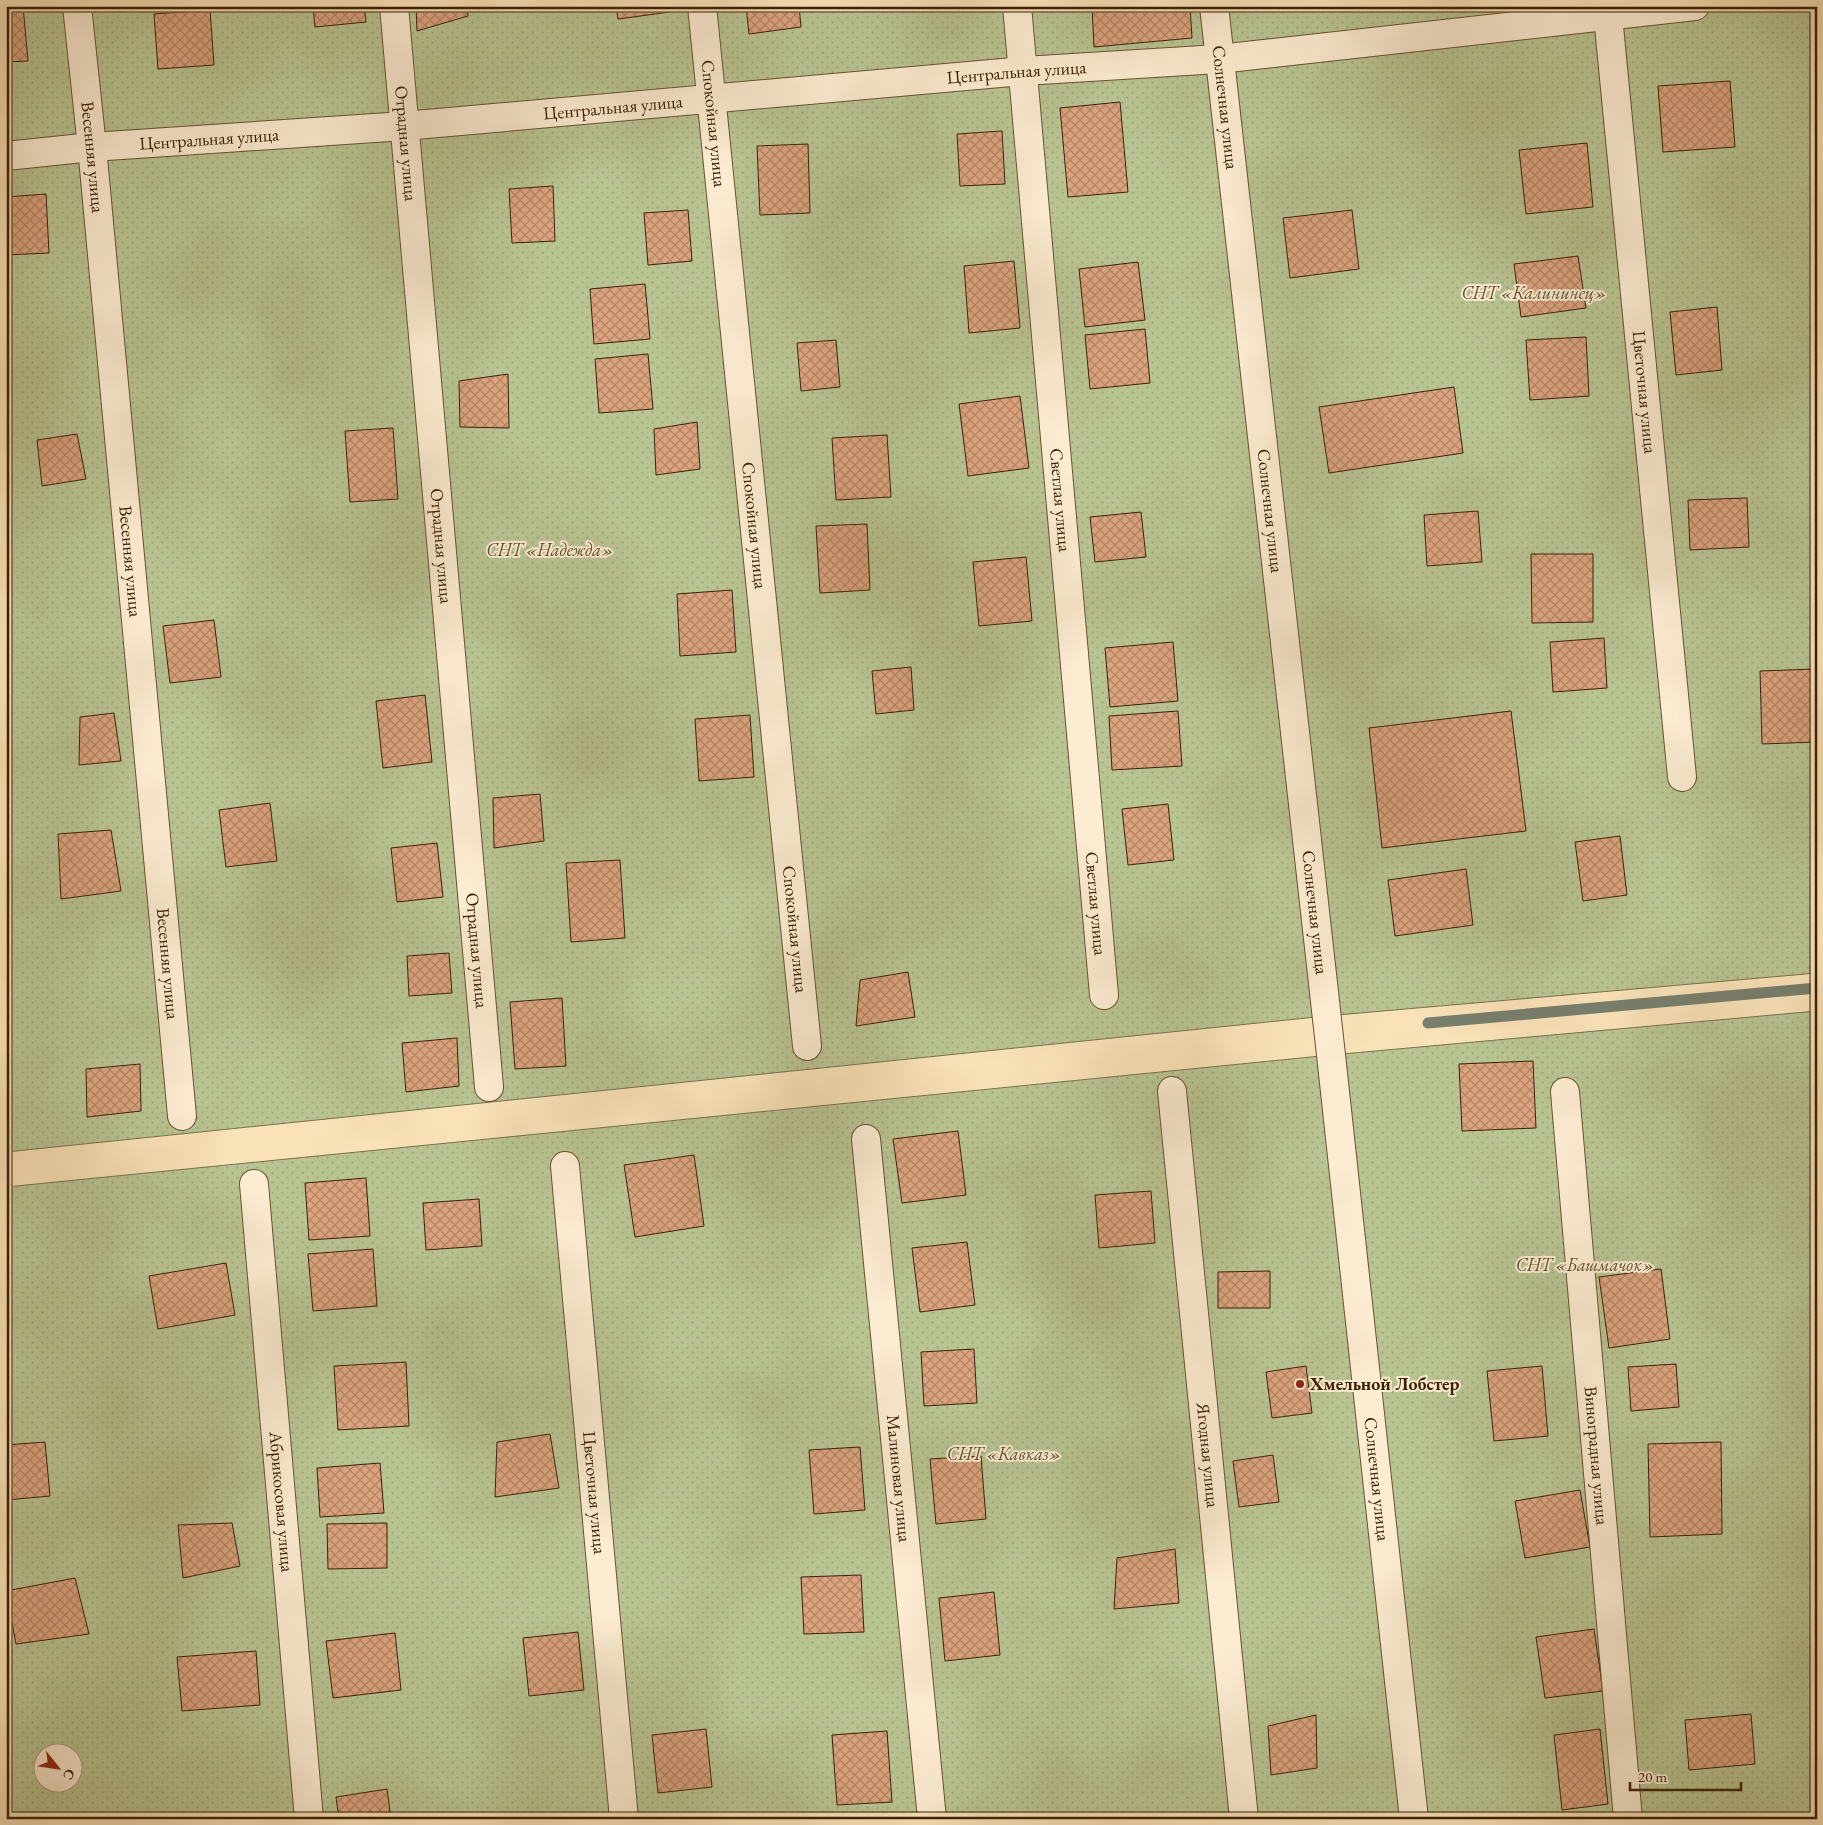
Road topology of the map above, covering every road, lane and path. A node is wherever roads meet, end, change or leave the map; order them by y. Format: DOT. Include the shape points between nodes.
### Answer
graph roads {
  1 [pos="77,6"];
  2 [pos="394,6"];
  3 [pos="702,6"];
  4 [pos="1017,6"];
  5 [pos="1214,6"];
  6 [pos="1695,6"];
  7 [pos="1607,11"];
  8 [pos="1219,60"];
  9 [pos="1024,71"];
  10 [pos="711,98"];
  11 [pos="404,126"];
  12 [pos="92,147"];
  13 [pos="6,156"];
  14 [pos="1682,777"];
  15 [pos="1104,995"];
  16 [pos="807,1046"];
  17 [pos="489,1087"];
  18 [pos="1172,1091"];
  19 [pos="1565,1092"];
  20 [pos="182,1116"];
  21 [pos="866,1138"];
  22 [pos="565,1166"];
  23 [pos="254,1184"];
  24 [pos="309,1819"];
  25 [pos="624,1819"];
  26 [pos="932,1819"];
  27 [pos="1244,1819"];
  28 [pos="1414,1819"];
  29 [pos="1628,1819"];
  1 -- 12 [label="street, Весенняя улица"];
  2 -- 11 [label="street, Отрадная улица"];
  3 -- 10 [label="street, Спокойная улица"];
  4 -- 9 [label="street, Светлая улица"];
  5 -- 8 [label="street, Солнечная улица"];
  6 -- 7 [label="street, Центральная улица"];
  7 -- 8 [label="street, Центральная улица"];
  7 -- 14 [label="street, Цветочная улица"];
  8 -- 9 [label="street, Центральная улица"];
  8 -- 28 [label="street, Солнечная улица"];
  9 -- 10 [label="street, Центральная улица"];
  9 -- 15 [label="street, Светлая улица"];
  10 -- 11 [label="street, Центральная улица"];
  10 -- 16 [label="street, Спокойная улица"];
  11 -- 12 [label="street, Центральная улица"];
  11 -- 17 [label="street, Отрадная улица"];
  12 -- 13 [label="street, Центральная улица"];
  12 -- 20 [label="street, Весенняя улица"];
  18 -- 27 [label="street, Ягодная улица"];
  19 -- 29 [label="street, Виноградная улица"];
  21 -- 26 [label="street, Малиновая улица"];
  22 -- 25 [label="street, Цветочная улица"];
  23 -- 24 [label="street, Абрикосовая улица"];
}
